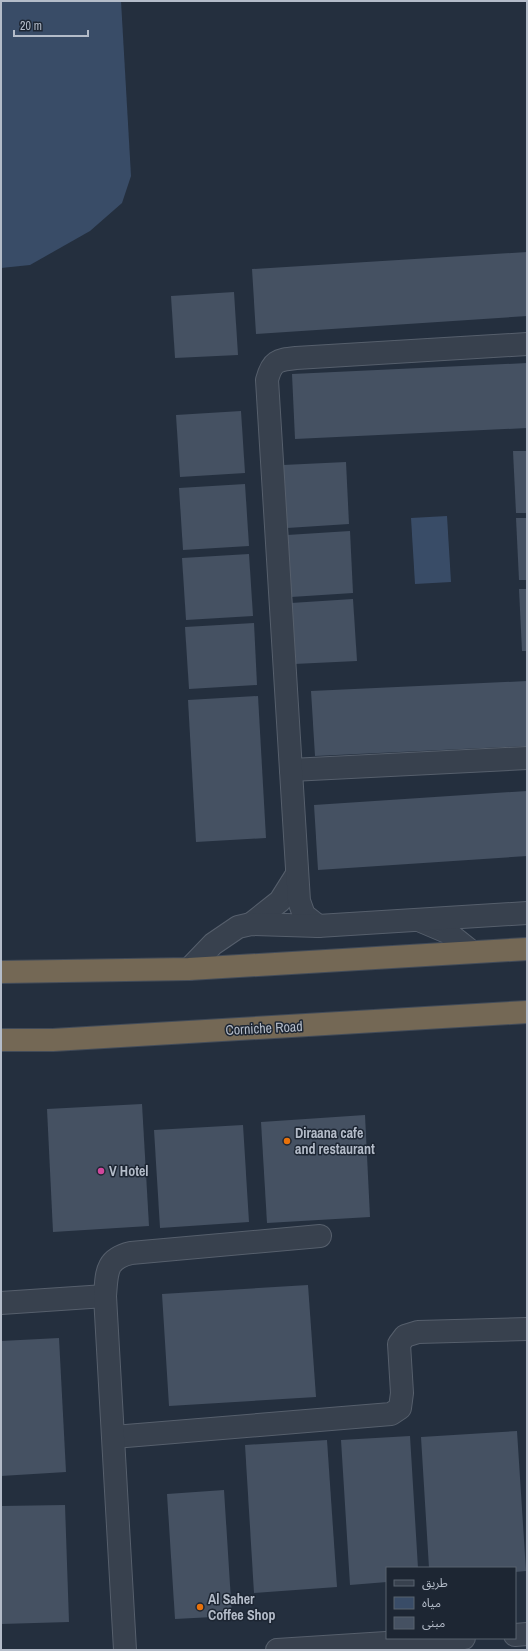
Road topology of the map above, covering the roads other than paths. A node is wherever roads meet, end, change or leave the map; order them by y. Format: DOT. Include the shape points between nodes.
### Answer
graph roads {
  1 [pos="527,344"];
  2 [pos="527,758"];
  3 [pos="292,770"];
  4 [pos="297,874"];
  5 [pos="527,913"];
  6 [pos="416,919"];
  7 [pos="251,924"];
  8 [pos="318,926"];
  9 [pos="527,949"];
  10 [pos="472,952"];
  11 [pos="189,969"];
  12 [pos="1,972"];
  13 [pos="527,1012"];
  14 [pos="1,1040"];
  15 [pos="53,1040"];
  16 [pos="1,1047"];
  17 [pos="320,1236"];
  18 [pos="105,1296"];
  19 [pos="1,1303"];
  20 [pos="527,1329"];
  21 [pos="114,1437"];
  22 [pos="527,1634"];
  23 [pos="516,1635"];
  24 [pos="448,1639"];
  25 [pos="126,1650"];
  26 [pos="277,1650"];
  1 -- 3 [label="street" via="296,358 279,360 270,368 266,380"];
  2 -- 3 [label="street"];
  3 -- 4 [label="street"];
  4 -- 7 [label="street" via="280,901"];
  4 -- 8 [label="street" via="299,902 304,915"];
  5 -- 6 [label="street"];
  6 -- 8 [label="street"];
  6 -- 10 [label="street" via="447,932"];
  7 -- 8 [label="street"];
  7 -- 11 [label="street" via="238,927 213,944"];
  9 -- 10 [label="highway"];
  10 -- 11 [label="highway"];
  11 -- 12 [label="highway"];
  13 -- 15 [label="highway, Corniche Road"];
  14 -- 15 [label="highway, Corniche Road"];
  15 -- 16 [label="street"];
  17 -- 18 [label="street" via="118,1256 106,1277"];
  18 -- 19 [label="street"];
  18 -- 21 [label="street"];
  20 -- 21 [label="street" via="418,1332 405,1336 399,1344 402,1393 400,1408 391,1414"];
  21 -- 25 [label="street"];
  22 -- 23 [label="street"];
  24 -- 26 [label="street"];
}
